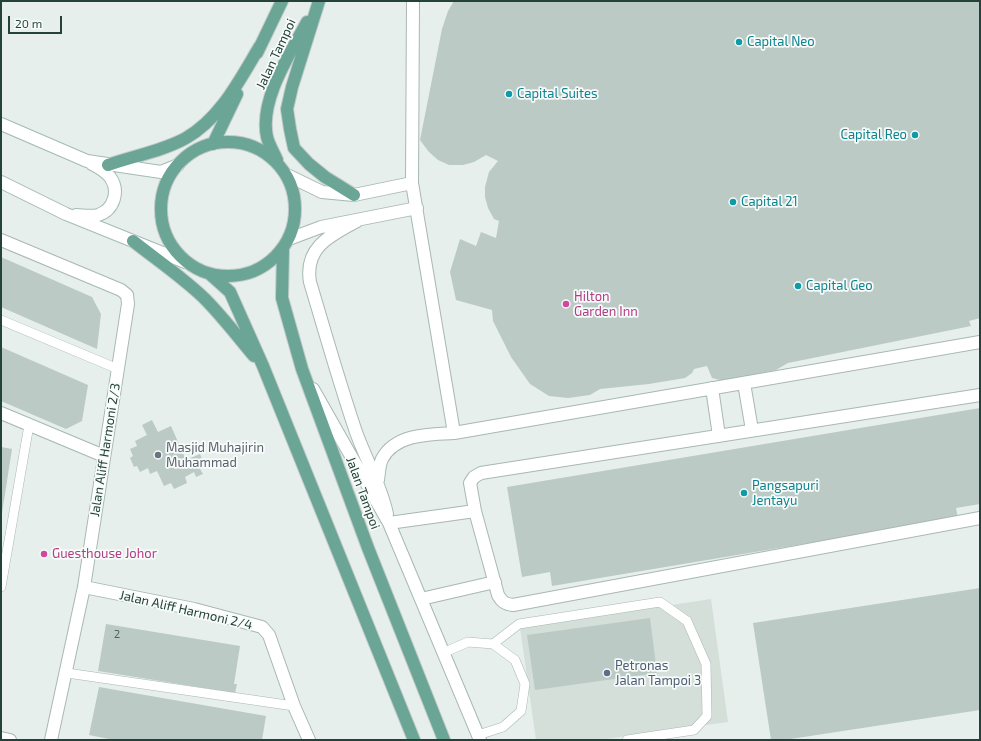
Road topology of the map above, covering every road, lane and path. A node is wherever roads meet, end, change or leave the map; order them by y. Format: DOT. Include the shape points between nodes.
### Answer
graph roads {
  1 [pos="282,1"];
  2 [pos="319,1"];
  3 [pos="413,1"];
  4 [pos="260,46"];
  5 [pos="1,124"];
  6 [pos="213,144"];
  7 [pos="87,161"];
  8 [pos="178,164"];
  9 [pos="108,165"];
  10 [pos="284,171"];
  11 [pos="1,182"];
  12 [pos="412,183"];
  13 [pos="354,195"];
  14 [pos="417,208"];
  15 [pos="66,214"];
  16 [pos="357,221"];
  17 [pos="1,240"];
  18 [pos="133,241"];
  19 [pos="286,244"];
  20 [pos="185,262"];
  21 [pos="211,275"];
  22 [pos="1,320"];
  23 [pos="980,342"];
  24 [pos="263,366"];
  25 [pos="118,369"];
  26 [pos="302,369"];
  27 [pos="744,383"];
  28 [pos="712,388"];
  29 [pos="980,395"];
  30 [pos="1,413"];
  31 [pos="29,425"];
  32 [pos="752,430"];
  33 [pos="454,433"];
  34 [pos="719,436"];
  35 [pos="104,456"];
  36 [pos="378,480"];
  37 [pos="475,511"];
  38 [pos="980,518"];
  39 [pos="389,524"];
  40 [pos="495,582"];
  41 [pos="1,587"];
  42 [pos="84,587"];
  43 [pos="422,599"];
  44 [pos="493,644"];
  45 [pos="444,652"];
  46 [pos="66,673"];
  47 [pos="294,706"];
  48 [pos="479,737"];
  49 [pos="1,738"];
  50 [pos="10,740"];
  51 [pos="52,740"];
  52 [pos="309,740"];
  53 [pos="414,740"];
  54 [pos="444,740"];
  55 [pos="627,740"];
  1 -- 4 [label="main road, Jalan Tampoi"];
  2 -- 10 [label="main road, Jalan Tampoi" via="276,82 267,110 267,138"];
  2 -- 13 [label="main road" via="287,109 290,129 294,148 309,164 324,177"];
  3 -- 12 [label="street"];
  4 -- 6 [label="main road, Jalan Tampoi"];
  4 -- 9 [label="main road" via="233,90 204,125 186,138"];
  5 -- 7 [label="street"];
  6 -- 8 [label="main road" via="194,151"];
  6 -- 10 [label="main road" via="232,142 250,146 267,154"];
  7 -- 9 [label="street"];
  7 -- 15 [label="street" via="110,177 114,200 110,208 97,215"];
  8 -- 9 [label="street" via="161,172"];
  8 -- 20 [label="main road" via="166,183 161,204 162,225 171,245"];
  10 -- 13 [label="street" via="322,192"];
  10 -- 19 [label="main road" via="293,191 296,207 294,224"];
  11 -- 15 [label="street"];
  12 -- 13 [label="street"];
  12 -- 14 [label="street"];
  14 -- 16 [label="street"];
  14 -- 33 [label="street"];
  15 -- 18 [label="street"];
  16 -- 19 [label="street" via="321,227"];
  16 -- 36 [label="street" via="319,244 308,270 341,390 359,440"];
  17 -- 25 [label="street, Jalan Aliff Harmoni 2/3" via="127,295 128,304"];
  18 -- 20 [label="street"];
  18 -- 24 [label="main road" via="181,277 205,299"];
  19 -- 21 [label="main road" via="267,264 247,274 226,277"];
  19 -- 26 [label="main road, Jalan Tampoi" via="282,298"];
  20 -- 21 [label="main road"];
  21 -- 24 [label="main road" via="230,292"];
  22 -- 25 [label="lane"];
  23 -- 27 [label="street"];
  24 -- 53 [label="main road"];
  25 -- 35 [label="street, Jalan Aliff Harmoni 2/3"];
  26 -- 39 [label="street"];
  26 -- 54 [label="main road, Jalan Tampoi" via="368,548"];
  27 -- 28 [label="street"];
  27 -- 32 [label="street"];
  28 -- 33 [label="street"];
  28 -- 34 [label="street"];
  29 -- 32 [label="street"];
  30 -- 31 [label="street"];
  31 -- 35 [label="street"];
  31 -- 41 [label="lane"];
  32 -- 34 [label="street"];
  33 -- 36 [label="street" via="418,435 390,448 381,460"];
  34 -- 37 [label="street" via="481,473 470,483"];
  35 -- 42 [label="street, Jalan Aliff Harmoni 2/3"];
  36 -- 39 [label="street"];
  37 -- 39 [label="street"];
  37 -- 40 [label="street"];
  38 -- 40 [label="street" via="513,605 501,601"];
  39 -- 43 [label="street"];
  40 -- 43 [label="street"];
  42 -- 46 [label="street, Jalan Aliff Harmoni 2/3"];
  42 -- 47 [label="street, Jalan Aliff Harmoni 2/4" via="194,609 262,627 269,635"];
  43 -- 45 [label="street"];
  44 -- 45 [label="lane" via="468,642"];
  44 -- 48 [label="lane" via="515,660 525,684 521,710 503,726"];
  44 -- 55 [label="lane" via="519,624 660,602 687,621 706,664 707,716 694,730"];
  45 -- 48 [label="street"];
  46 -- 47 [label="lane"];
  46 -- 51 [label="street, Jalan Aliff Harmoni 2/3"];
  47 -- 52 [label="street, Jalan Aliff Harmoni 2/4"];
  49 -- 50 [label="street"];
}
